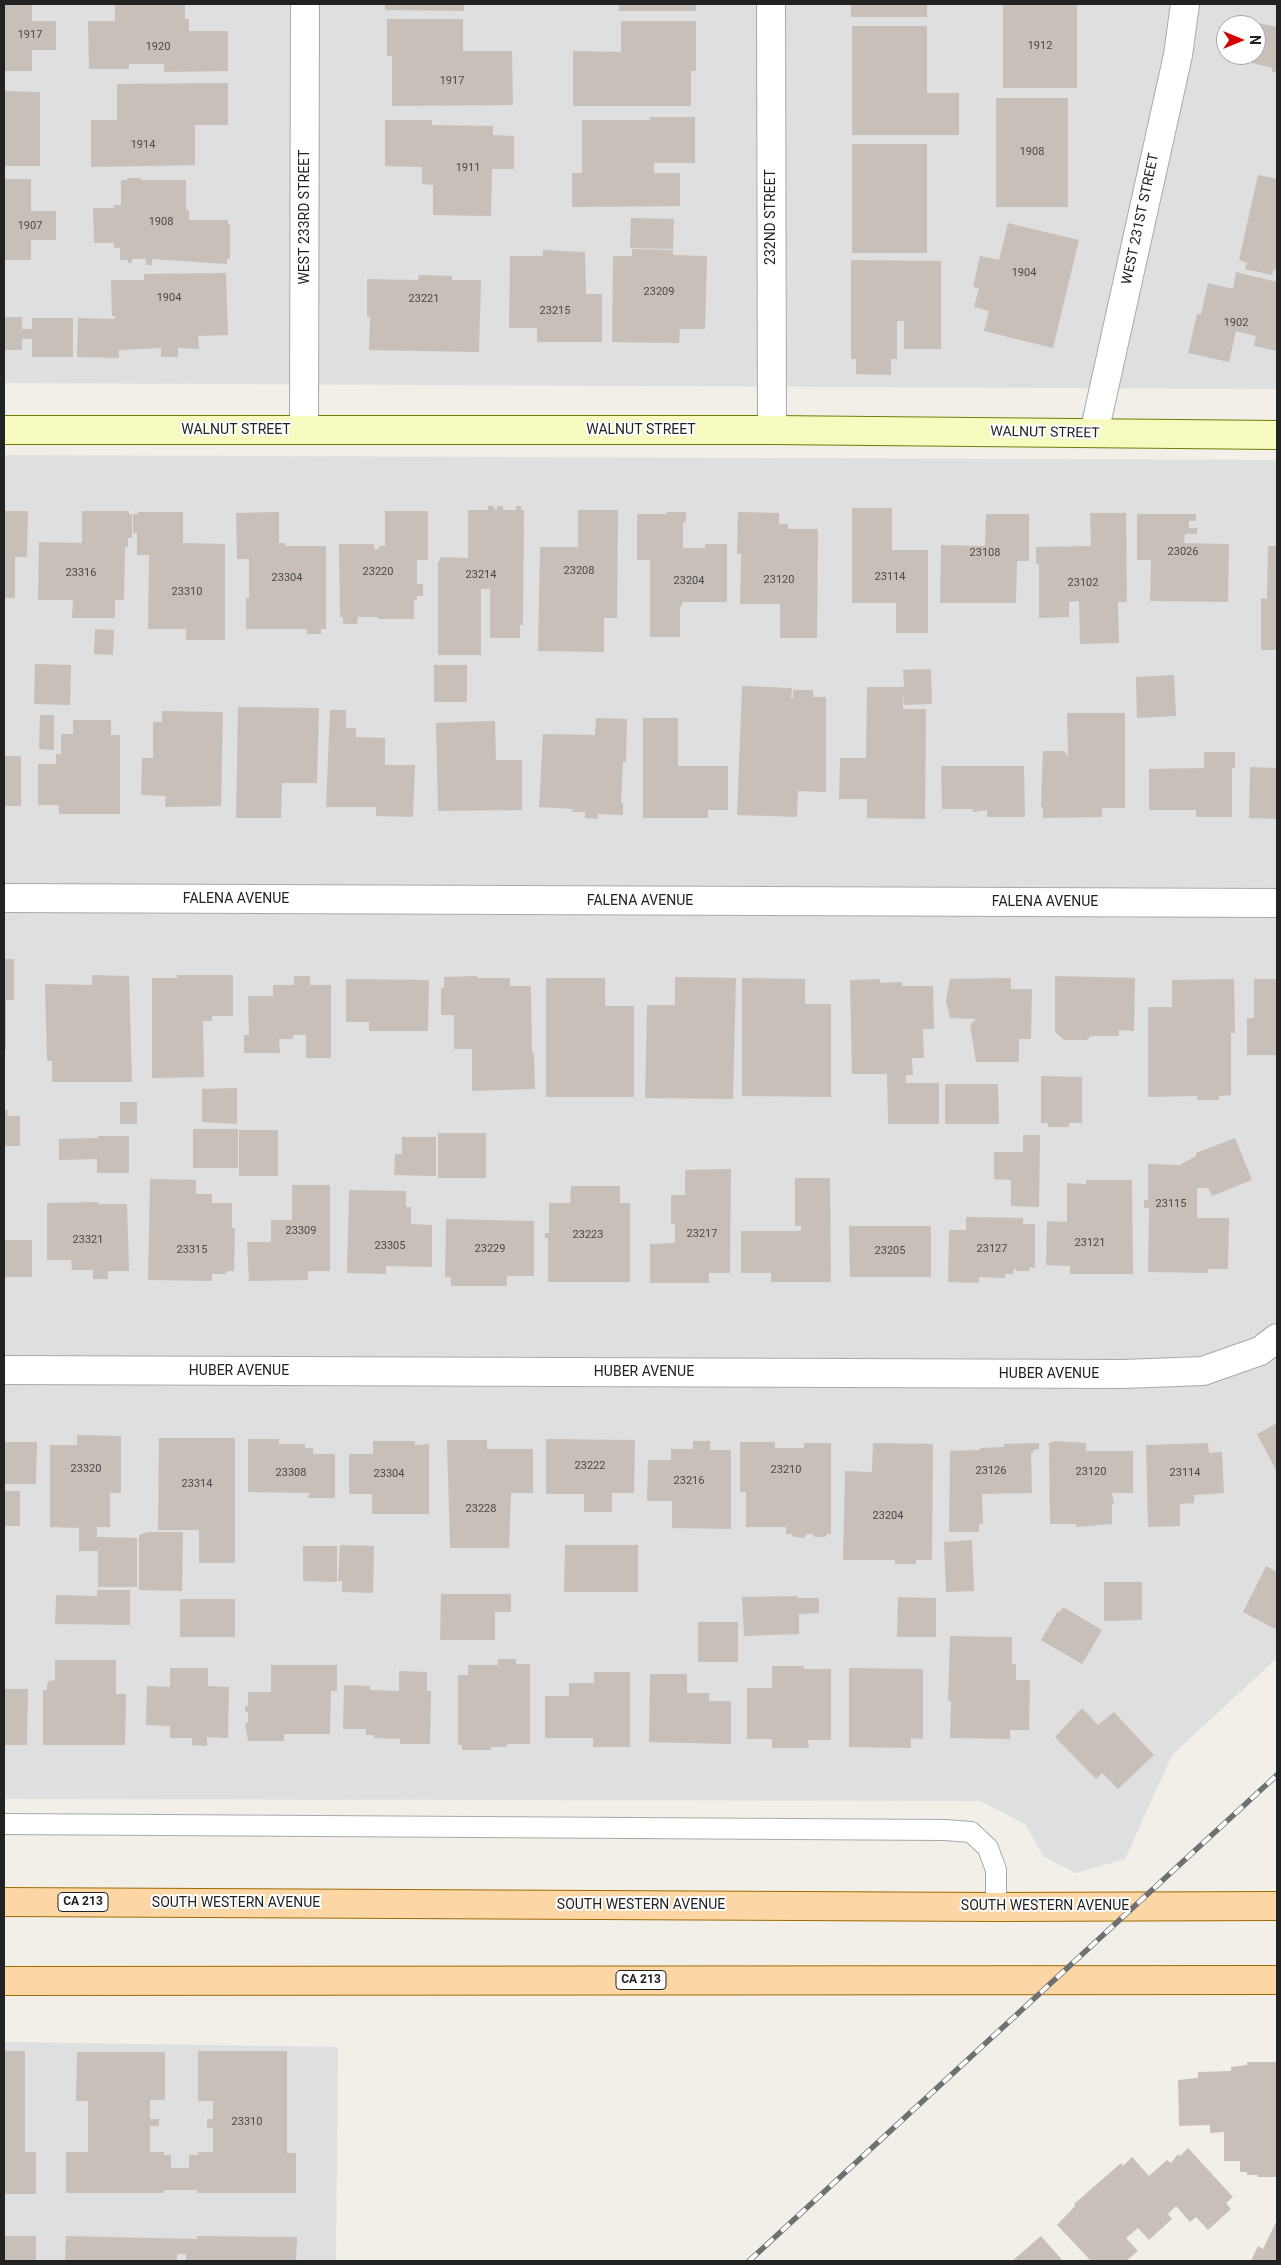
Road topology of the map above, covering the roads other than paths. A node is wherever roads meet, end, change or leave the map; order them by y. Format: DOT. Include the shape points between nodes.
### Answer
graph roads {
  1 [pos="305,4"];
  2 [pos="771,4"];
  3 [pos="1186,4"];
  4 [pos="4,430"];
  5 [pos="304,430"];
  6 [pos="772,430"];
  7 [pos="1094,434"];
  8 [pos="1277,435"];
  9 [pos="4,898"];
  10 [pos="1277,903"];
  11 [pos="1277,1338"];
  12 [pos="4,1370"];
  13 [pos="4,1824"];
  14 [pos="4,1902"];
  15 [pos="1277,1906"];
  16 [pos="996,1907"];
  17 [pos="1277,1980"];
  18 [pos="4,1981"];
  1 -- 5 [label="street, WEST 233RD STREET"];
  2 -- 6 [label="street, 232ND STREET"];
  3 -- 7 [label="street, WEST 231ST STREET" via="1178,55"];
  4 -- 5 [label="street, WALNUT STREET"];
  5 -- 6 [label="street, WALNUT STREET"];
  6 -- 7 [label="street, WALNUT STREET"];
  7 -- 8 [label="street, WALNUT STREET"];
  9 -- 10 [label="street, FALENA AVENUE"];
  11 -- 12 [label="street, HUBER AVENUE" via="1260,1351 1203,1371 1123,1374"];
  13 -- 16 [label="lane" via="971,1832 988,1848 996,1870"];
  14 -- 16 [label="main road, SOUTH WESTERN AVENUE / CA 213"];
  15 -- 16 [label="main road, SOUTH WESTERN AVENUE / CA 213"];
  17 -- 18 [label="main road, CA 213"];
}
